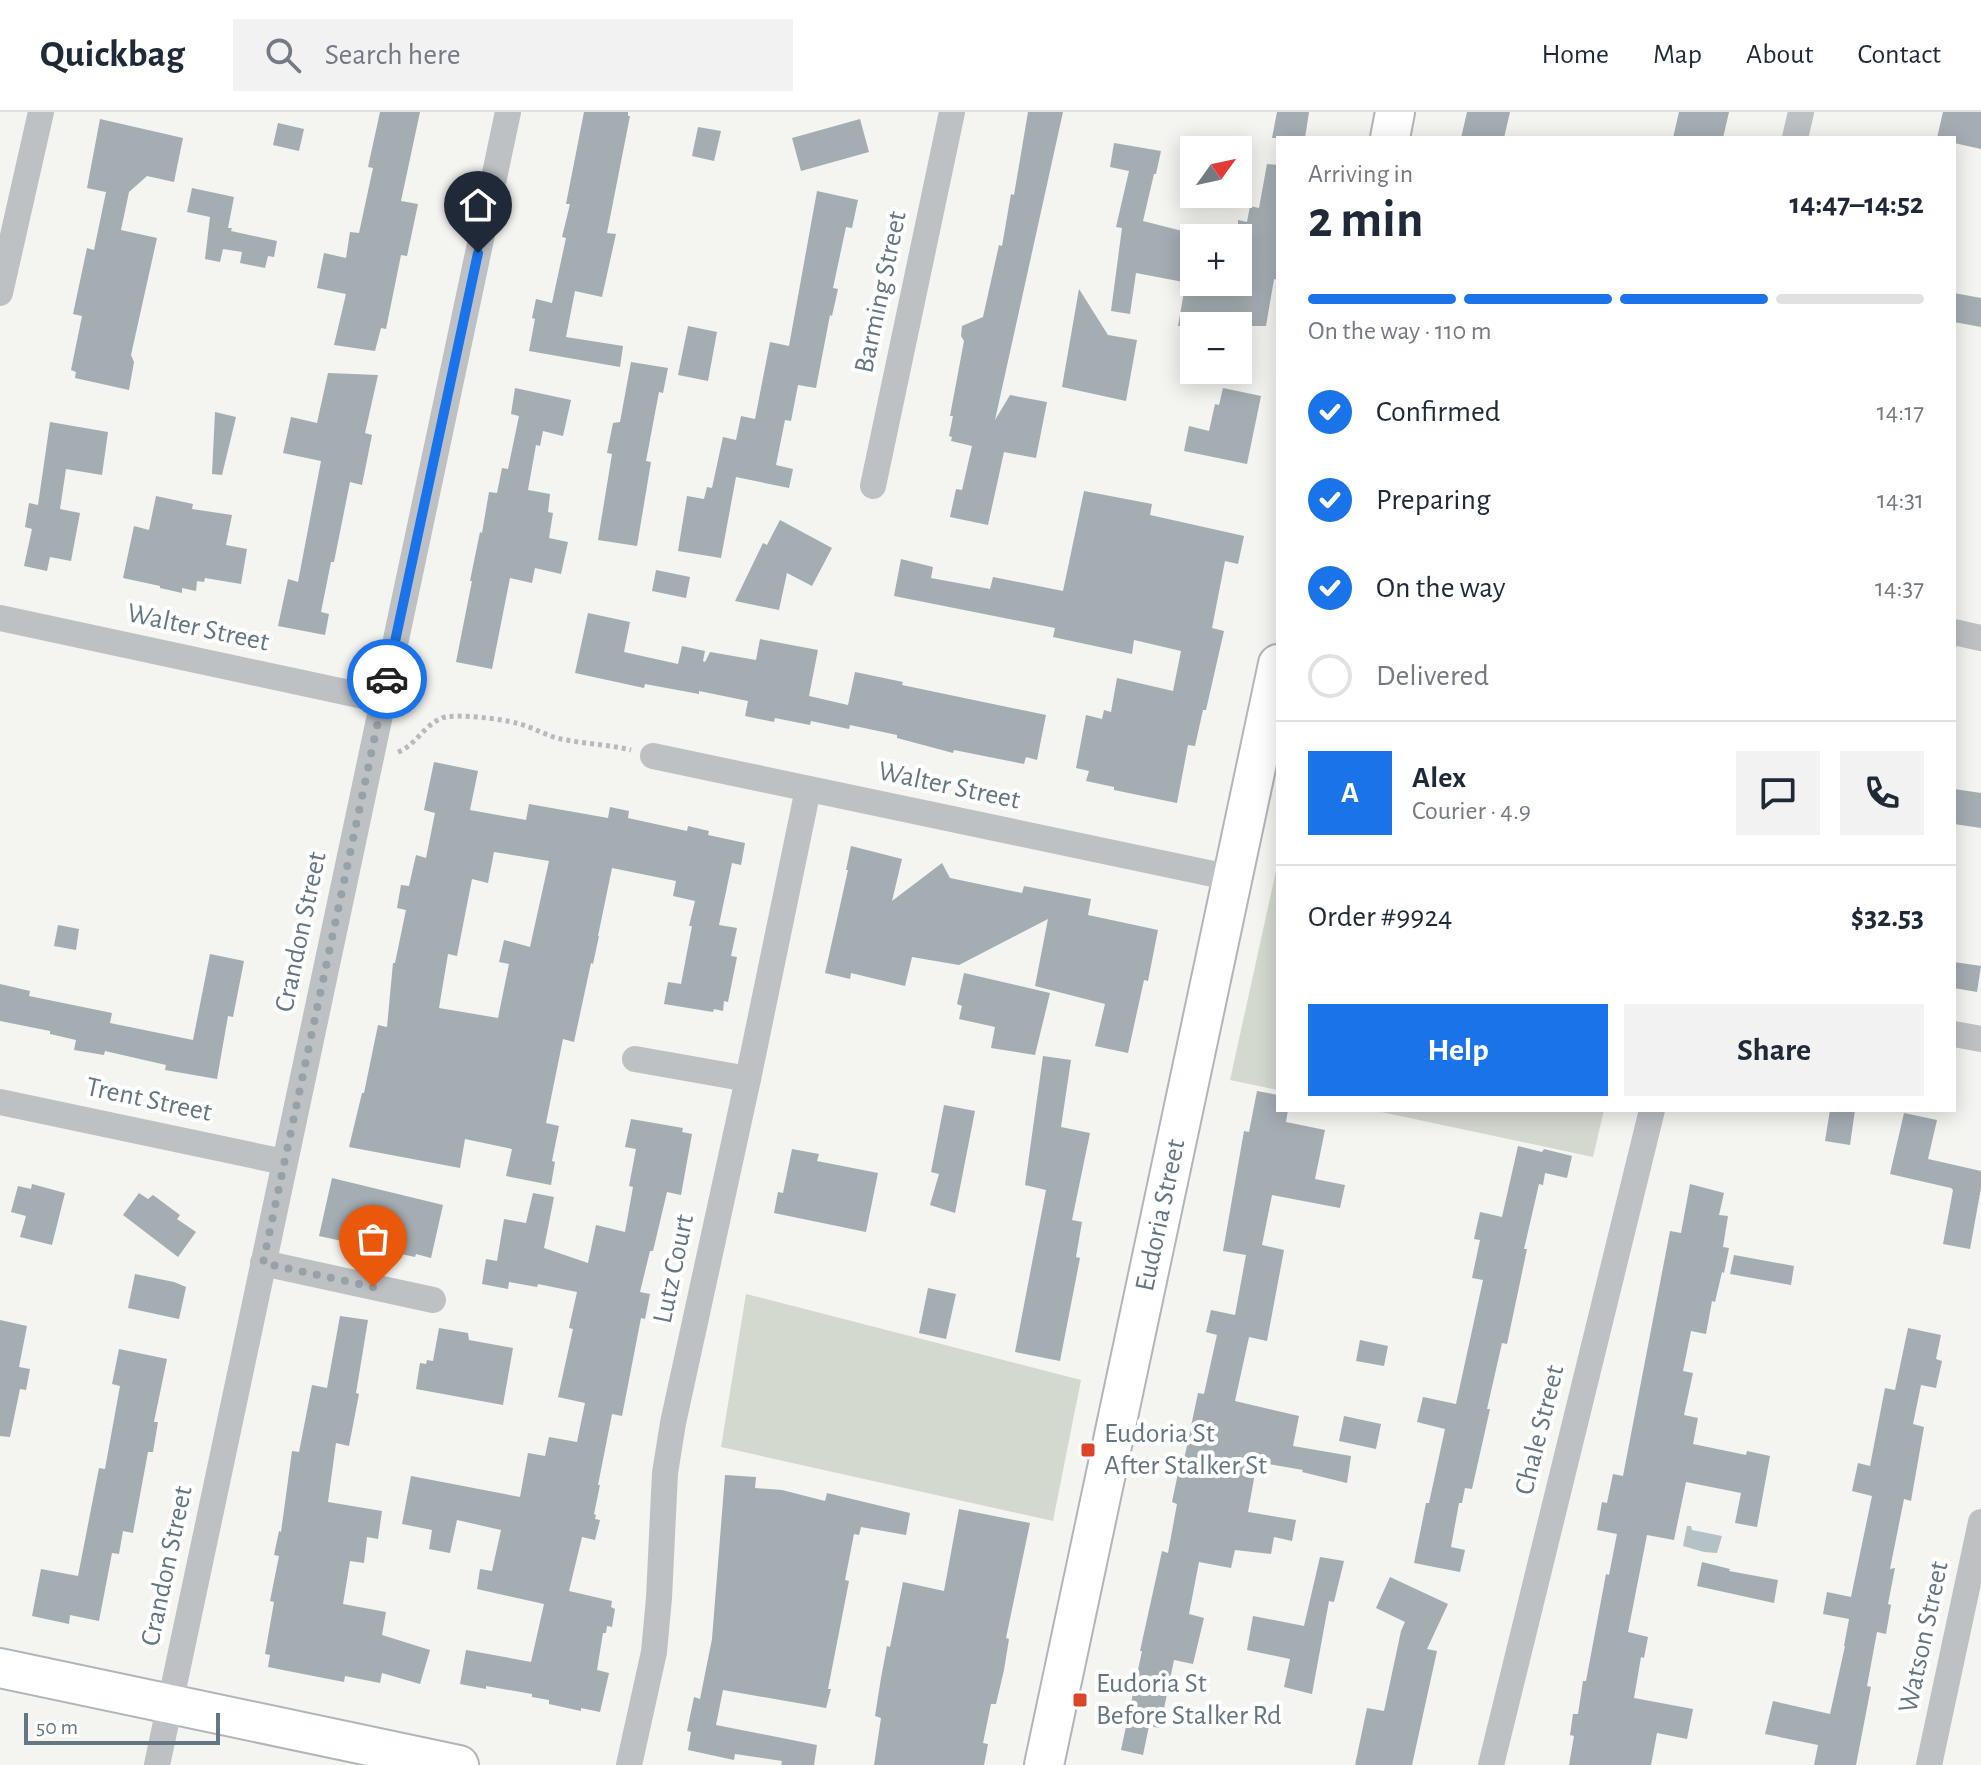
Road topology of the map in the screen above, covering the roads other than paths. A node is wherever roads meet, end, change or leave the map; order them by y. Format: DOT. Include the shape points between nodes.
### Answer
graph roads {
  1 [pos="41,112"];
  2 [pos="508,112"];
  3 [pos="952,112"];
  4 [pos="1395,112"];
  5 [pos="1801,112"];
  6 [pos="1390,136"];
  7 [pos="1795,136"];
  8 [pos="1,281"];
  9 [pos="873,486"];
  10 [pos="0,618"];
  11 [pos="1956,632"];
  12 [pos="1981,638"];
  13 [pos="1276,673"];
  14 [pos="382,700"];
  15 [pos="653,756"];
  16 [pos="808,789"];
  17 [pos="1232,878"];
  18 [pos="1956,1034"];
  19 [pos="1981,1039"];
  20 [pos="635,1059"];
  21 [pos="748,1079"];
  22 [pos="0,1102"];
  23 [pos="1652,1112"];
  24 [pos="284,1162"];
  25 [pos="263,1263"];
  26 [pos="433,1300"];
  27 [pos="1981,1522"];
  28 [pos="0,1668"];
  29 [pos="170,1704"];
  30 [pos="157,1765"];
  31 [pos="459,1765"];
  32 [pos="629,1765"];
  33 [pos="1044,1765"];
  34 [pos="1491,1765"];
  35 [pos="1929,1765"];
  1 -- 8 [label="street"];
  2 -- 14 [label="street, Crandon Street"];
  3 -- 9 [label="street, Barming Street"];
  4 -- 6 [label="main road"];
  5 -- 7 [label="street"];
  10 -- 14 [label="street, Walter Street"];
  11 -- 12 [label="street"];
  13 -- 17 [label="main road, Eudoria Street"];
  14 -- 24 [label="street, Crandon Street"];
  15 -- 16 [label="street, Walter Street"];
  16 -- 17 [label="street, Walter Street"];
  16 -- 21 [label="street, Lutz Court"];
  17 -- 33 [label="main road, Eudoria Street"];
  18 -- 19 [label="street"];
  20 -- 21 [label="street"];
  21 -- 32 [label="street, Lutz Court" via="673,1423 654,1652"];
  22 -- 24 [label="street, Trent Street"];
  23 -- 34 [label="street, Chale Street"];
  24 -- 25 [label="street, Crandon Street"];
  25 -- 26 [label="street"];
  25 -- 29 [label="street, Crandon Street"];
  27 -- 35 [label="street, Watson Street"];
  28 -- 29 [label="main road"];
  29 -- 30 [label="street, Crandon Street"];
  29 -- 31 [label="main road"];
}
